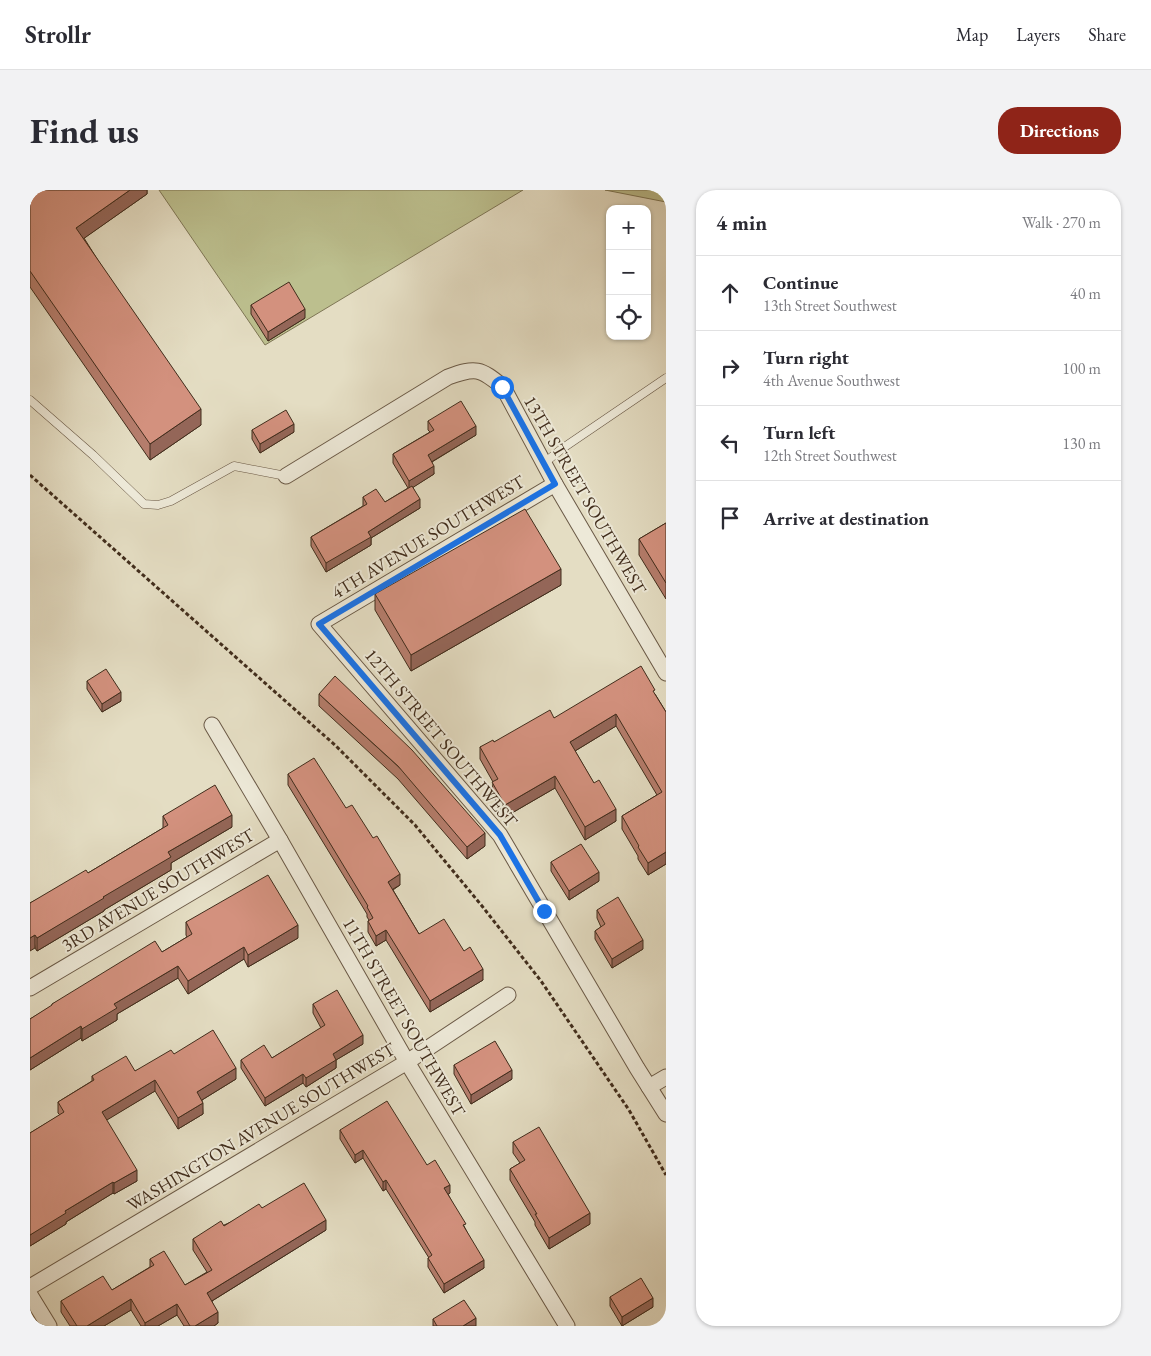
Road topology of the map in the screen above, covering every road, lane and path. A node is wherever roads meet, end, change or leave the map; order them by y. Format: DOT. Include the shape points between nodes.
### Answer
graph roads {
  1 [pos="666,378"];
  2 [pos="30,400"];
  3 [pos="544,463"];
  4 [pos="30,475"];
  5 [pos="286,476"];
  6 [pos="555,484"];
  7 [pos="319,624"];
  8 [pos="666,673"];
  9 [pos="212,725"];
  10 [pos="280,840"];
  11 [pos="30,988"];
  12 [pos="508,995"];
  13 [pos="407,1062"];
  14 [pos="666,1077"];
  15 [pos="649,1087"];
  16 [pos="666,1114"];
  17 [pos="666,1175"];
  18 [pos="30,1287"];
  19 [pos="30,1295"];
  20 [pos="49,1326"];
  21 [pos="567,1326"];
  1 -- 3 [label="lane"];
  2 -- 5 [label="lane" via="144,504 158,505 171,501 234,466"];
  3 -- 5 [label="street, 13TH STREET SOUTHWEST" via="502,387 478,370 466,370 448,377"];
  3 -- 6 [label="street, 13TH STREET SOUTHWEST"];
  4 -- 17 [label="path" via="335,745 416,826 542,981 629,1110"];
  6 -- 7 [label="street, 4TH AVENUE SOUTHWEST"];
  6 -- 8 [label="street, 13TH STREET SOUTHWEST"];
  7 -- 15 [label="street, 12TH STREET SOUTHWEST" via="500,835"];
  9 -- 10 [label="street, 11TH STREET SOUTHWEST"];
  10 -- 11 [label="street, 3RD AVENUE SOUTHWEST"];
  10 -- 13 [label="street, 11TH STREET SOUTHWEST"];
  12 -- 13 [label="street, WASHINGTON AVENUE SOUTHWEST"];
  13 -- 18 [label="street, WASHINGTON AVENUE SOUTHWEST"];
  13 -- 21 [label="street, 11TH STREET SOUTHWEST"];
  14 -- 15 [label="street"];
  15 -- 16 [label="street, 12TH STREET SOUTHWEST"];
  19 -- 20 [label="street"];
}
